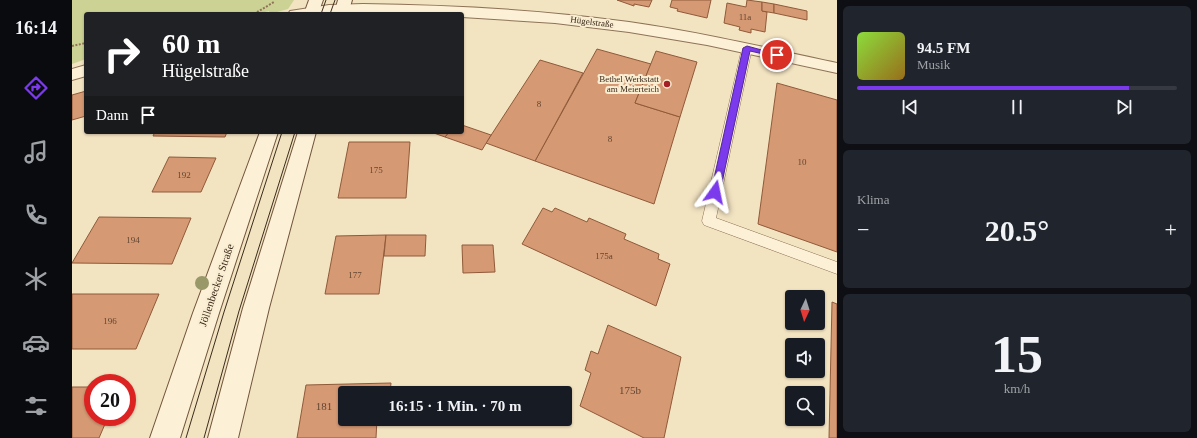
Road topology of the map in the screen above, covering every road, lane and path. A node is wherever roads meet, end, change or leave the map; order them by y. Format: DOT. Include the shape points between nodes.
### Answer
graph roads {
  1 [pos="277,0"];
  2 [pos="343,7"];
  3 [pos="313,8"];
  4 [pos="257,12"];
  5 [pos="301,12"];
  6 [pos="464,12"];
  7 [pos="464,12"];
  8 [pos="84,43"];
  9 [pos="72,46"];
  10 [pos="747,48"];
  11 [pos="837,68"];
  12 [pos="84,71"];
  13 [pos="72,75"];
  14 [pos="269,134"];
  15 [pos="306,134"];
  16 [pos="837,268"];
  17 [pos="165,438"];
  18 [pos="223,438"];
  1 -- 4 [label="path"];
  2 -- 3 [label="street"];
  2 -- 7 [label="street, Hügelstraße"];
  3 -- 5 [label="street"];
  6 -- 10 [label="street, Hügelstraße" via="589,22"];
  8 -- 9 [label="path"];
  10 -- 11 [label="street, Hügelstraße"];
  10 -- 16 [label="lane" via="709,221"];
  12 -- 13 [label="street"];
  14 -- 17 [label="street, Jöllenbecker Straße" via="206,312"];
  15 -- 18 [label="street" via="256,308"];
}
